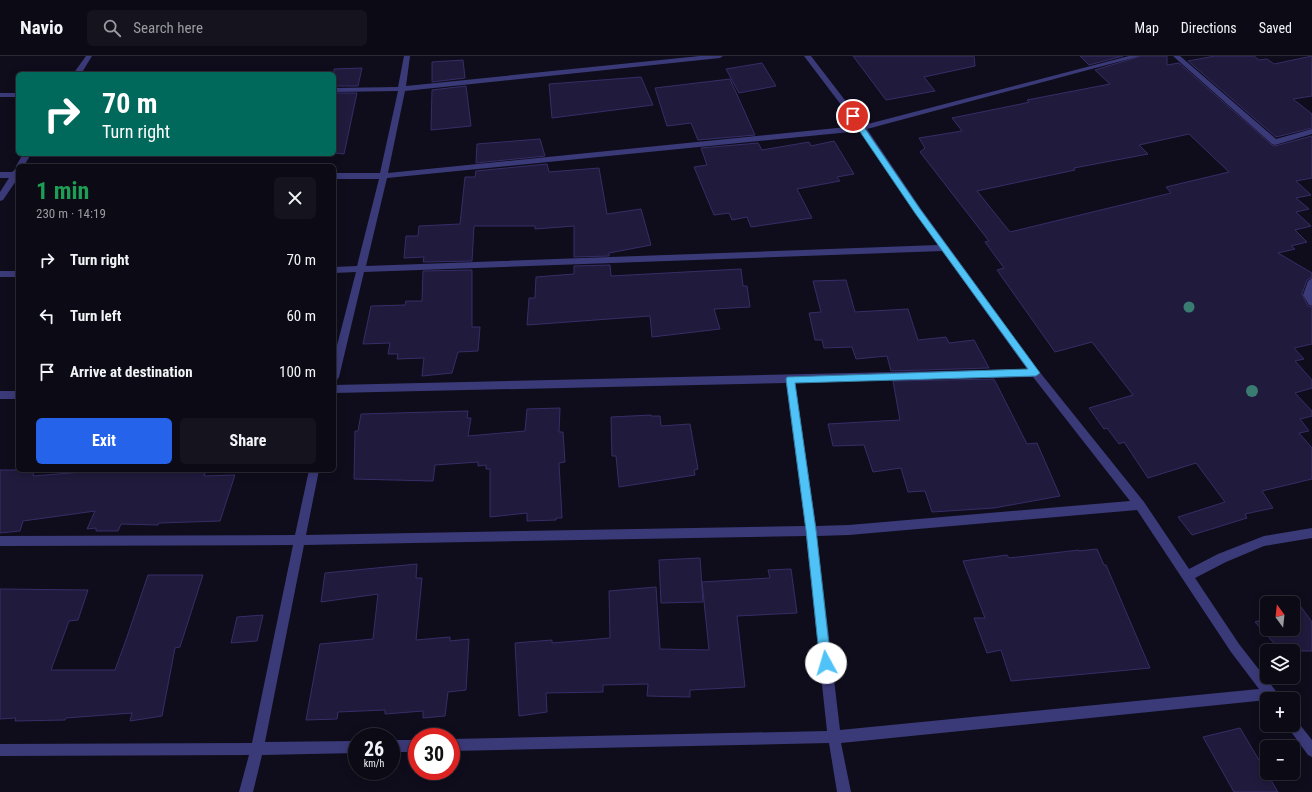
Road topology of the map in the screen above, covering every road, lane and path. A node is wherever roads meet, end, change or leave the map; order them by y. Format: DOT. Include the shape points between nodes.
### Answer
graph roads {
  1 [pos="89,56"];
  2 [pos="407,56"];
  3 [pos="720,56"];
  4 [pos="807,56"];
  5 [pos="1137,56"];
  6 [pos="1176,56"];
  7 [pos="78,72"];
  8 [pos="402,89"];
  9 [pos="336,90"];
  10 [pos="0,95"];
  11 [pos="16,95"];
  12 [pos="862,128"];
  13 [pos="1312,131"];
  14 [pos="16,173"];
  15 [pos="16,174"];
  16 [pos="0,176"];
  17 [pos="336,176"];
  18 [pos="384,176"];
  19 [pos="0,198"];
  20 [pos="945,248"];
  21 [pos="360,269"];
  22 [pos="336,270"];
  23 [pos="0,274"];
  24 [pos="16,274"];
  25 [pos="1312,281"];
  26 [pos="1312,303"];
  27 [pos="336,368"];
  28 [pos="1036,373"];
  29 [pos="790,379"];
  30 [pos="336,389"];
  31 [pos="0,395"];
  32 [pos="16,395"];
  33 [pos="314,472"];
  34 [pos="1140,505"];
  35 [pos="811,530"];
  36 [pos="1312,533"];
  37 [pos="299,540"];
  38 [pos="0,541"];
  39 [pos="1187,576"];
  40 [pos="1270,692"];
  41 [pos="1260,697"];
  42 [pos="1298,732"];
  43 [pos="834,737"];
  44 [pos="460,745"];
  45 [pos="348,747"];
  46 [pos="257,749"];
  47 [pos="0,750"];
  48 [pos="1312,751"];
  49 [pos="246,792"];
  50 [pos="844,792"];
  1 -- 7 [label="street"];
  2 -- 8 [label="street"];
  3 -- 8 [label="street"];
  4 -- 12 [label="street"];
  5 -- 12 [label="street"];
  6 -- 13 [label="street" via="1275,142"];
  8 -- 9 [label="street"];
  8 -- 18 [label="street"];
  10 -- 11 [label="street"];
  12 -- 18 [label="street"];
  12 -- 20 [label="street"];
  14 -- 16 [label="street"];
  15 -- 19 [label="street"];
  17 -- 18 [label="street"];
  18 -- 21 [label="street"];
  20 -- 21 [label="street"];
  20 -- 28 [label="street"];
  21 -- 22 [label="street"];
  21 -- 27 [label="street"];
  23 -- 24 [label="street"];
  25 -- 26 [label="street" via="1307,295"];
  28 -- 29 [label="street"];
  28 -- 34 [label="street"];
  29 -- 30 [label="street"];
  29 -- 35 [label="street"];
  31 -- 32 [label="street"];
  33 -- 37 [label="street"];
  34 -- 35 [label="street" via="849,530"];
  34 -- 39 [label="street"];
  35 -- 37 [label="street"];
  35 -- 43 [label="street"];
  36 -- 39 [label="street" via="1264,541"];
  37 -- 38 [label="street"];
  37 -- 46 [label="street"];
  39 -- 40 [label="street" via="1235,648"];
  41 -- 43 [label="street"];
  42 -- 48 [label="street"];
  43 -- 44 [label="street"];
  43 -- 50 [label="street"];
  45 -- 46 [label="street"];
  46 -- 47 [label="street"];
  46 -- 49 [label="street"];
}
